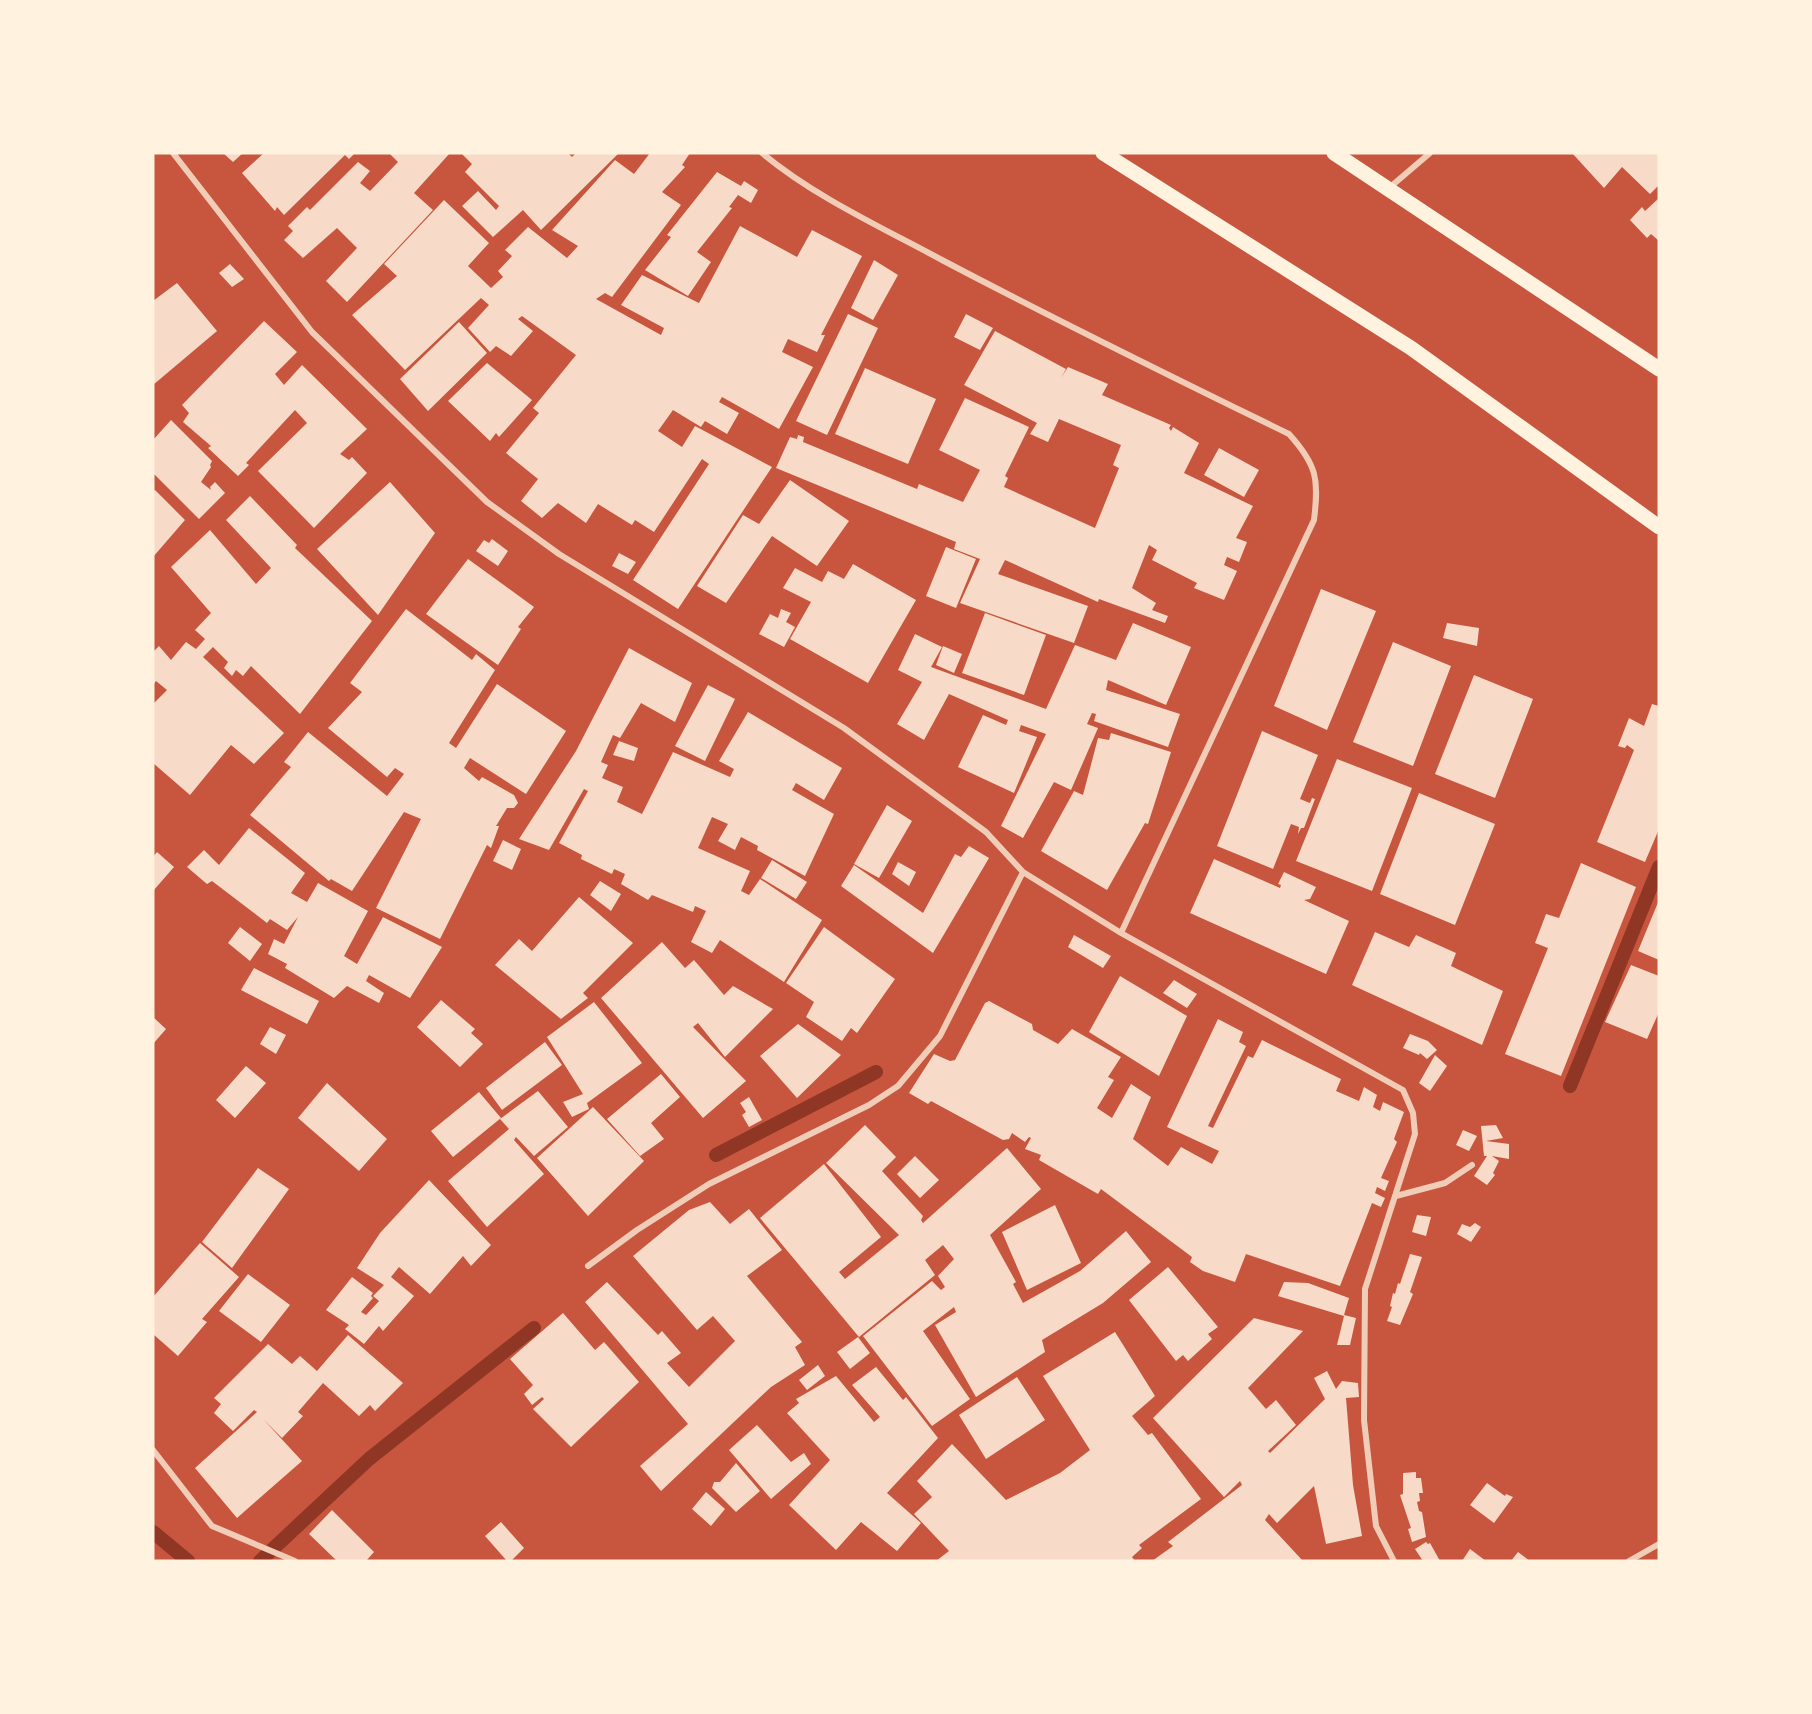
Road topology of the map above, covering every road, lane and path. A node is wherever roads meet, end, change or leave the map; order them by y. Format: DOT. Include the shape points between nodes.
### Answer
graph roads {
  1 [pos="173,153"];
  2 [pos="762,153"];
  3 [pos="1103,153"];
  4 [pos="1334,153"];
  5 [pos="1430,153"];
  6 [pos="1389,188"];
  7 [pos="1659,369"];
  8 [pos="1659,527"];
  9 [pos="1023,872"];
  10 [pos="1121,933"];
  11 [pos="1472,1165"];
  12 [pos="1396,1196"];
  13 [pos="588,1266"];
  14 [pos="153,1450"];
  15 [pos="1659,1544"];
  16 [pos="295,1561"];
  17 [pos="1394,1561"];
  18 [pos="1629,1561"];
  1 -- 9 [label="street" via="312,332 488,502 559,554 844,728 986,832"];
  2 -- 10 [label="street" via="790,176 933,255 1288,434 1309,456 1318,490 1314,520"];
  3 -- 8 [label="main road" via="1411,348"];
  4 -- 6 [label="main road"];
  5 -- 6 [label="street"];
  6 -- 7 [label="main road"];
  9 -- 10 [label="street"];
  9 -- 13 [label="street" via="940,1035 898,1086 870,1105 710,1184"];
  10 -- 12 [label="street" via="1402,1090 1413,1113 1415,1134"];
  11 -- 12 [label="street" via="1444,1183"];
  12 -- 17 [label="street" via="1365,1289 1364,1420 1376,1526"];
  14 -- 16 [label="street" via="212,1526"];
  15 -- 18 [label="street"];
}
